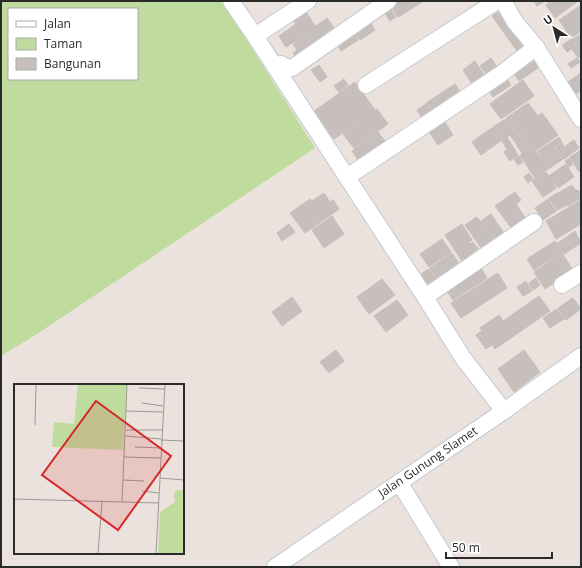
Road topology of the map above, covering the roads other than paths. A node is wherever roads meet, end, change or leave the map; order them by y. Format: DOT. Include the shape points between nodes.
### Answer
graph roads {
  1 [pos="230,1"];
  2 [pos="308,1"];
  3 [pos="388,1"];
  4 [pos="496,1"];
  5 [pos="504,1"];
  6 [pos="255,36"];
  7 [pos="536,47"];
  8 [pos="275,67"];
  9 [pos="366,84"];
  10 [pos="581,119"];
  11 [pos="347,177"];
  12 [pos="534,222"];
  13 [pos="581,273"];
  14 [pos="562,285"];
  15 [pos="425,297"];
  16 [pos="581,356"];
  17 [pos="504,412"];
  18 [pos="398,482"];
  19 [pos="275,567"];
  20 [pos="451,567"];
  1 -- 6 [label="street"];
  2 -- 6 [label="street"];
  3 -- 8 [label="street" via="292,68 288,69 281,64"];
  4 -- 9 [label="street"];
  5 -- 7 [label="street" via="516,22"];
  6 -- 8 [label="street"];
  7 -- 10 [label="street"];
  7 -- 11 [label="street" via="501,74"];
  8 -- 11 [label="street"];
  11 -- 15 [label="street"];
  12 -- 15 [label="street"];
  13 -- 14 [label="street"];
  15 -- 17 [label="street" via="463,358"];
  16 -- 17 [label="street, Jalan Gunung Slamet"];
  17 -- 18 [label="street, Jalan Gunung Slamet"];
  18 -- 19 [label="street, Jalan Gunung Slamet"];
  18 -- 20 [label="street"];
}
